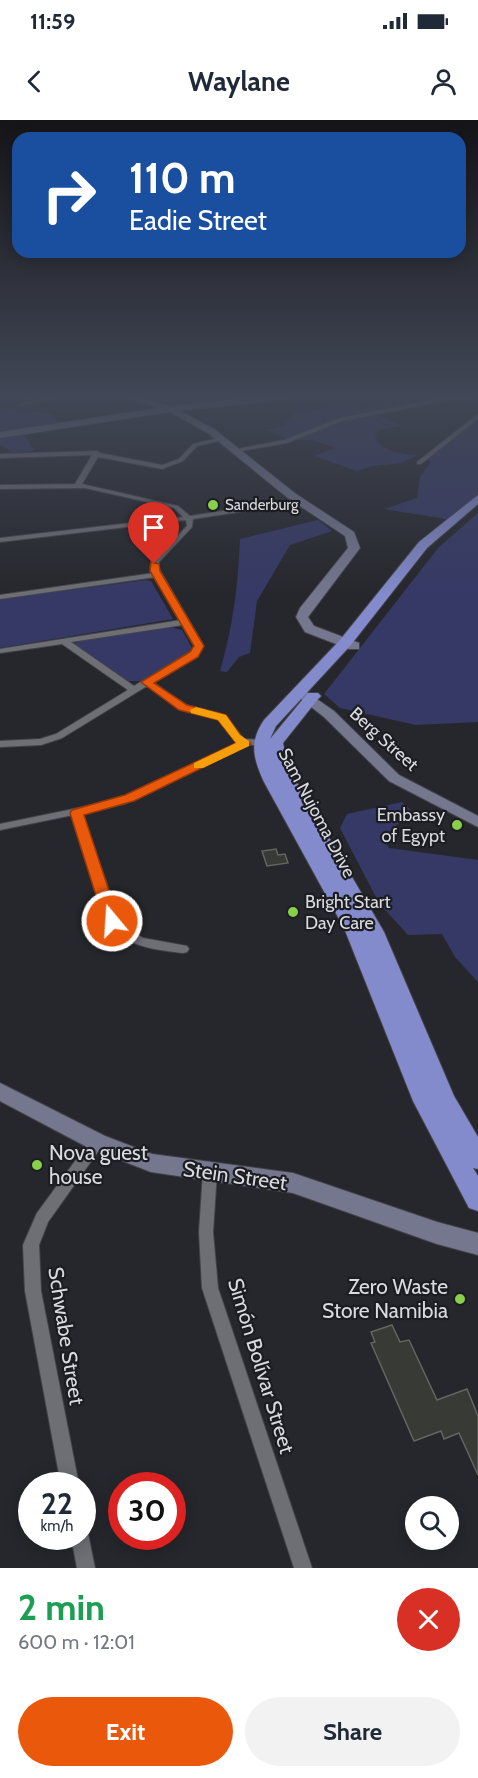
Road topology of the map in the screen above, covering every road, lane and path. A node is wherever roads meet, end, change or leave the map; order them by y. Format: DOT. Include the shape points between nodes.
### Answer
graph roads {
  1 [pos="92,462"];
  2 [pos="131,462"];
  3 [pos="177,462"];
  4 [pos="250,462"];
  5 [pos="78,485"];
  6 [pos="0,487"];
  7 [pos="478,498"];
  8 [pos="300,501"];
  9 [pos="478,508"];
  10 [pos="189,518"];
  11 [pos="0,542"];
  12 [pos="158,575"];
  13 [pos="0,597"];
  14 [pos="186,622"];
  15 [pos="63,641"];
  16 [pos="349,645"];
  17 [pos="0,651"];
  18 [pos="147,682"];
  19 [pos="134,690"];
  20 [pos="306,696"];
  21 [pos="0,744"];
  22 [pos="260,744"];
  23 [pos="77,813"];
  24 [pos="478,822"];
  25 [pos="0,827"];
  26 [pos="183,949"];
  27 [pos="0,1091"];
  28 [pos="98,1142"];
  29 [pos="478,1159"];
  30 [pos="210,1172"];
  31 [pos="478,1200"];
  32 [pos="478,1244"];
  33 [pos="68,1472"];
  34 [pos="83,1550"];
  35 [pos="86,1568"];
  36 [pos="303,1568"];
  1 -- 5 [label="street"];
  2 -- 3 [label="street" via="165,466"];
  4 -- 8 [label="street"];
  5 -- 6 [label="street"];
  5 -- 10 [label="street" via="176,507"];
  7 -- 16 [label="highway, Sam Nujoma Drive" via="423,545"];
  8 -- 10 [label="street"];
  8 -- 16 [label="street" via="345,529 354,541 352,551 302,617 309,629"];
  9 -- 16 [label="highway, Sam Nujoma Drive" via="421,563"];
  10 -- 11 [label="street"];
  10 -- 12 [label="street" via="190,526 156,561"];
  12 -- 13 [label="street"];
  12 -- 14 [label="street"];
  14 -- 15 [label="street"];
  14 -- 18 [label="street" via="198,650"];
  15 -- 17 [label="street"];
  15 -- 19 [label="street"];
  16 -- 20 [label="highway, Sam Nujoma Drive"];
  18 -- 19 [label="street"];
  18 -- 22 [label="street" via="183,707 222,717 235,737"];
  19 -- 21 [label="street" via="59,736 41,742"];
  20 -- 22 [label="highway, Sam Nujoma Drive" via="270,723"];
  20 -- 24 [label="street, Berg Street" via="394,778"];
  22 -- 23 [label="street" via="129,798"];
  22 -- 29 [label="highway, Sam Nujoma Drive" via="280,767 374,932 444,1099"];
  22 -- 31 [label="highway, Sam Nujoma Drive" via="272,782 369,959 425,1101"];
  23 -- 25 [label="street"];
  23 -- 26 [label="street" via="116,927 148,944"];
  27 -- 28 [label="street, Stein Street"];
  28 -- 30 [label="street, Stein Street" via="151,1163"];
  28 -- 33 [label="street, Schwabe Street" via="42,1218 31,1245 33,1291"];
  30 -- 32 [label="street, Stein Street" via="293,1183"];
  30 -- 36 [label="street, Simón Bolívar Street" via="206,1232 210,1288"];
  34 -- 35 [label="street"];
}
